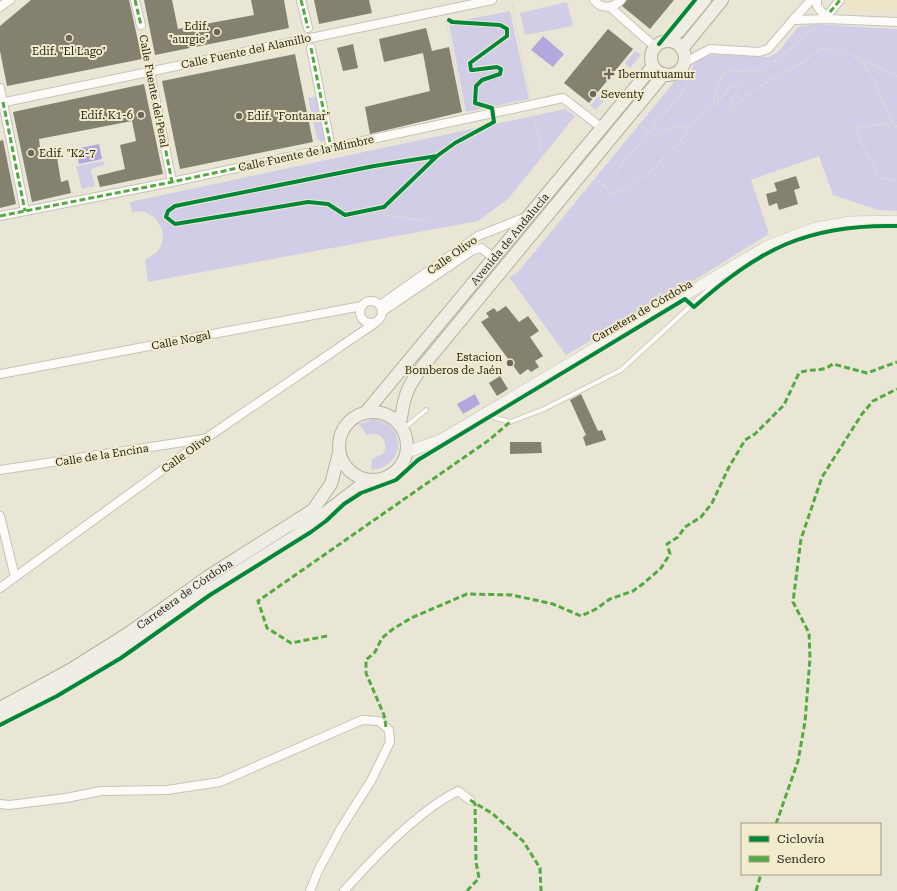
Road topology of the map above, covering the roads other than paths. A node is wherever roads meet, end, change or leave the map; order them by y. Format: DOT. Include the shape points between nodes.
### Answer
graph roads {
  1 [pos="10,0"];
  2 [pos="135,0"];
  3 [pos="302,0"];
  4 [pos="492,0"];
  5 [pos="594,0"];
  6 [pos="621,0"];
  7 [pos="705,0"];
  8 [pos="722,0"];
  9 [pos="810,0"];
  10 [pos="818,0"];
  11 [pos="840,0"];
  12 [pos="0,7"];
  13 [pos="610,7"];
  14 [pos="828,15"];
  15 [pos="793,20"];
  16 [pos="897,22"];
  17 [pos="141,25"];
  18 [pos="308,28"];
  19 [pos="668,41"];
  20 [pos="655,47"];
  21 [pos="311,48"];
  22 [pos="682,49"];
  23 [pos="684,63"];
  24 [pos="653,66"];
  25 [pos="150,71"];
  26 [pos="664,74"];
  27 [pos="0,88"];
  28 [pos="2,102"];
  29 [pos="602,128"];
  30 [pos="331,148"];
  31 [pos="172,182"];
  32 [pos="25,211"];
  33 [pos="529,215"];
  34 [pos="0,216"];
  35 [pos="897,220"];
  36 [pos="494,258"];
  37 [pos="730,270"];
  38 [pos="362,306"];
  39 [pos="382,308"];
  40 [pos="375,323"];
  41 [pos="0,374"];
  42 [pos="426,410"];
  43 [pos="366,412"];
  44 [pos="484,415"];
  45 [pos="402,427"];
  46 [pos="205,439"];
  47 [pos="407,452"];
  48 [pos="339,453"];
  49 [pos="0,470"];
  50 [pos="368,480"];
  51 [pos="0,516"];
  52 [pos="15,577"];
  53 [pos="0,588"];
  54 [pos="0,708"];
  55 [pos="0,720"];
  56 [pos="470,800"];
  57 [pos="0,804"];
  58 [pos="310,891"];
  59 [pos="344,891"];
  1 -- 12 [label="street"];
  2 -- 17 [label="street, Calle Fuente del Peral"];
  3 -- 18 [label="street"];
  4 -- 25 [label="street, Calle Fuente del Alamillo"];
  5 -- 13 [label="street" via="600,6"];
  6 -- 13 [label="street"];
  7 -- 19 [label="main road"];
  8 -- 22 [label="main road"];
  9 -- 15 [label="street"];
  10 -- 14 [label="street" via="821,14"];
  11 -- 14 [label="street"];
  13 -- 20 [label="street"];
  14 -- 15 [label="street"];
  14 -- 16 [label="street"];
  15 -- 23 [label="street" via="768,49 759,52 710,49"];
  19 -- 20 [label="main road"];
  19 -- 22 [label="main road" via="676,43"];
  20 -- 24 [label="main road" via="651,56"];
  21 -- 30 [label="street"];
  22 -- 23 [label="main road"];
  23 -- 26 [label="main road" via="674,74"];
  24 -- 26 [label="main road"];
  24 -- 29 [label="main road, Avenida de Andalucía"];
  25 -- 28 [label="street, Calle Fuente del Alamillo"];
  25 -- 31 [label="street, Calle Fuente del Peral"];
  26 -- 45 [label="main road, Avenida de Andalucía" via="410,383 404,398"];
  27 -- 28 [label="street"];
  28 -- 32 [label="street"];
  29 -- 30 [label="street, Calle Fuente de la Mimbre" via="562,98"];
  29 -- 33 [label="main road, Avenida de Andalucía"];
  30 -- 31 [label="street, Calle Fuente de la Mimbre"];
  31 -- 32 [label="street, Calle Fuente de la Mimbre"];
  32 -- 34 [label="street, Calle Fuente de la Mimbre"];
  33 -- 36 [label="main road, Avenida de Andalucía"];
  33 -- 39 [label="street, Calle Olivo" via="478,236"];
  35 -- 37 [label="main road, Carretera de Córdoba" via="851,222 816,228 766,247"];
  36 -- 39 [label="street, Calle Olivo" via="481,248 473,250"];
  36 -- 43 [label="main road, Avenida de Andalucía"];
  37 -- 44 [label="main road, Carretera de Córdoba"];
  37 -- 44 [label="lane" via="621,370 544,409 510,422"];
  38 -- 39 [label="street" via="367,301 374,301"];
  38 -- 40 [label="street" via="362,319 368,323"];
  38 -- 41 [label="street, Calle Nogal"];
  39 -- 40 [label="street" via="381,318"];
  40 -- 46 [label="street, Calle Olivo"];
  42 -- 45 [label="lane"];
  43 -- 45 [label="main road" via="388,414"];
  43 -- 48 [label="main road" via="347,422 340,437"];
  44 -- 47 [label="main road, Carretera de Córdoba" via="442,440"];
  45 -- 47 [label="main road" via="407,440"];
  46 -- 49 [label="street, Calle de la Encina"];
  46 -- 52 [label="street, Calle Olivo"];
  47 -- 50 [label="main road" via="404,462 389,477"];
  48 -- 50 [label="main road" via="349,471"];
  48 -- 54 [label="main road, Carretera de Córdoba" via="331,484 313,510 209,576 123,637 70,670"];
  50 -- 55 [label="main road, Carretera de Córdoba" via="294,537 194,600 130,646"];
  51 -- 52 [label="street"];
  52 -- 53 [label="street, Calle Olivo"];
  56 -- 59 [label="street" via="458,791 439,800"];
  57 -- 58 [label="street" via="59,799 101,791 167,790 220,782 362,720 379,721 389,730 390,742 372,779 340,830"];
}
